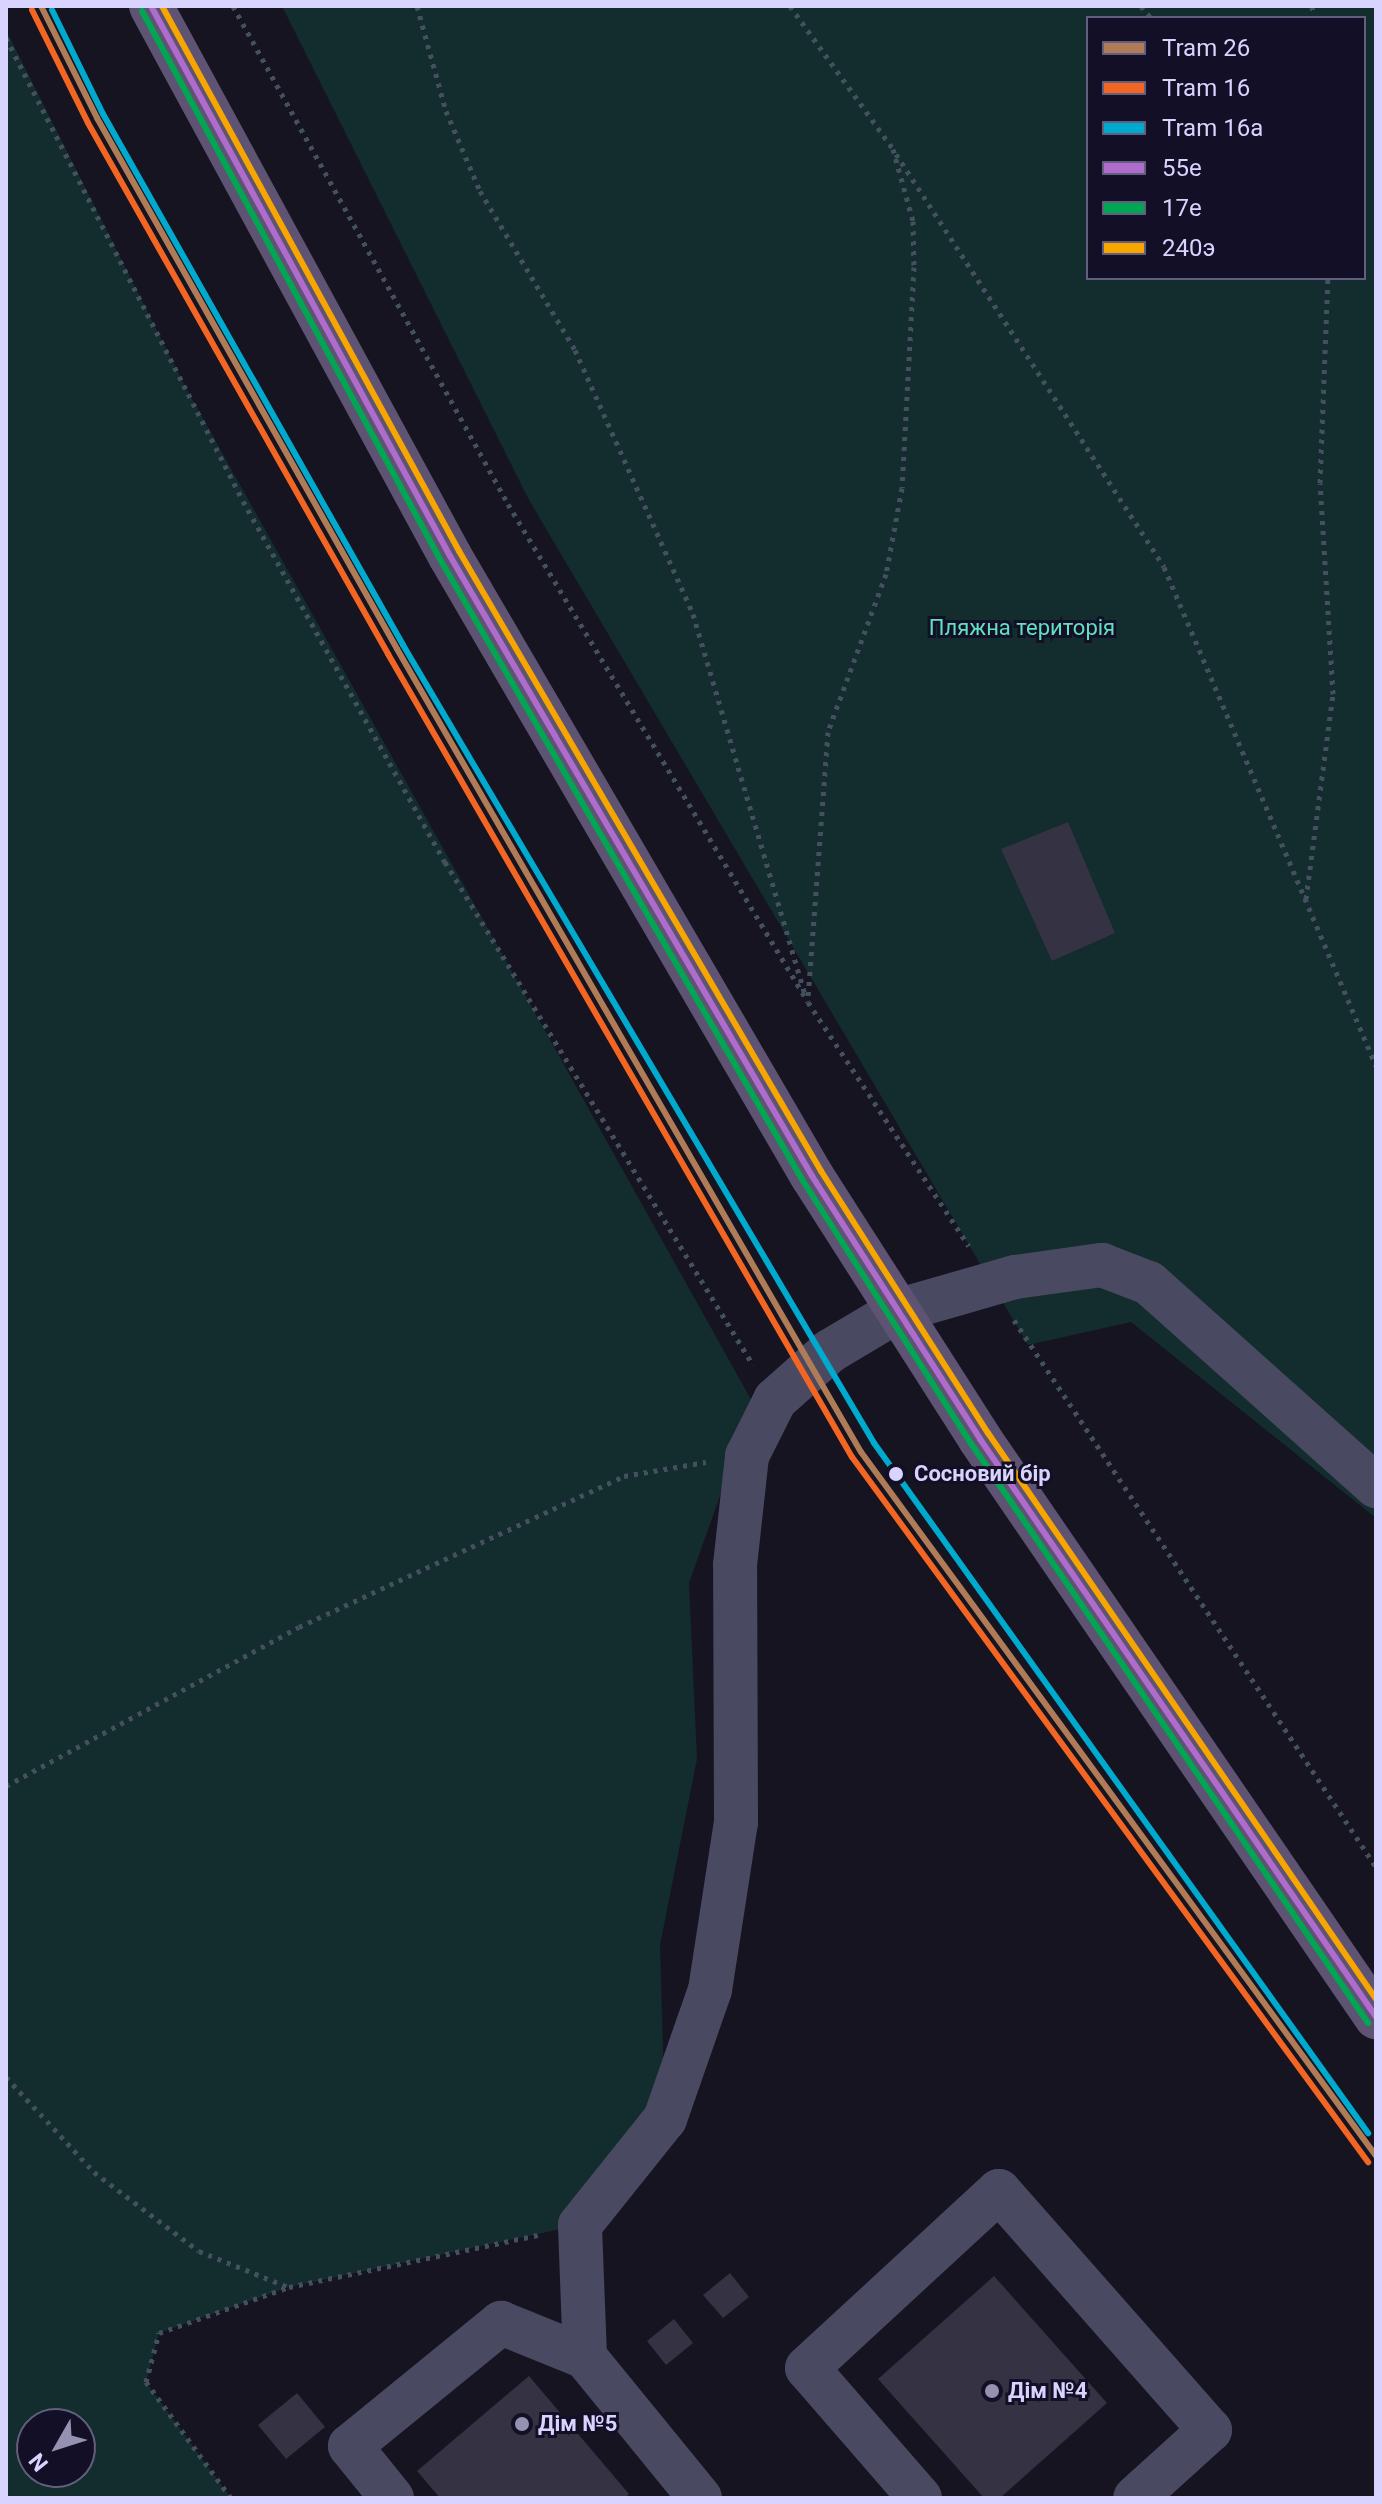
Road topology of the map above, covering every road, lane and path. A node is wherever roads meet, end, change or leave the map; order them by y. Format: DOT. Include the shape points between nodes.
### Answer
graph roads {
  1 [pos="151,6"];
  2 [pos="233,6"];
  3 [pos="417,6"];
  4 [pos="790,6"];
  5 [pos="6,38"];
  6 [pos="893,149"];
  7 [pos="1328,280"];
  8 [pos="1306,901"];
  9 [pos="808,1002"];
  10 [pos="1376,1066"];
  11 [pos="993,1282"];
  12 [pos="897,1311"];
  13 [pos="775,1400"];
  14 [pos="747,1456"];
  15 [pos="1376,1486"];
  16 [pos="6,1786"];
  17 [pos="1376,1867"];
  18 [pos="1376,2017"];
  19 [pos="6,2077"];
  20 [pos="580,2225"];
  21 [pos="289,2287"];
  22 [pos="585,2357"];
  23 [pos="231,2498"];
  24 [pos="392,2498"];
  25 [pos="700,2498"];
  26 [pos="920,2498"];
  27 [pos="1135,2498"];
  1 -- 12 [label="main road" via="465,583 670,939"];
  2 -- 9 [label="path" via="508,504"];
  3 -- 9 [label="path" via="446,111 480,191 575,350 693,614"];
  4 -- 6 [label="path"];
  5 -- 13 [label="path" via="243,501 437,848"];
  6 -- 8 [label="path" via="1164,567"];
  6 -- 9 [label="path" via="913,221 902,488 886,574 828,732"];
  7 -- 8 [label="path" via="1320,483 1333,694"];
  8 -- 10 [label="path"];
  9 -- 11 [label="path"];
  11 -- 12 [label="lane"];
  11 -- 15 [label="lane" via="1102,1265 1149,1283"];
  11 -- 17 [label="path" via="1028,1345"];
  12 -- 13 [label="lane" via="830,1351"];
  12 -- 18 [label="main road"];
  13 -- 14 [label="lane"];
  14 -- 16 [label="path" via="624,1476 299,1627"];
  14 -- 20 [label="lane" via="735,1565 736,1823 710,1990 665,2119"];
  19 -- 21 [label="path" via="94,2172 199,2251"];
  20 -- 21 [label="path"];
  20 -- 22 [label="lane"];
  21 -- 23 [label="path" via="159,2333 146,2382"];
  22 -- 24 [label="lane" via="501,2323 350,2446"];
  22 -- 25 [label="lane"];
  26 -- 27 [label="lane" via="807,2368 999,2191 1210,2430"];
}
